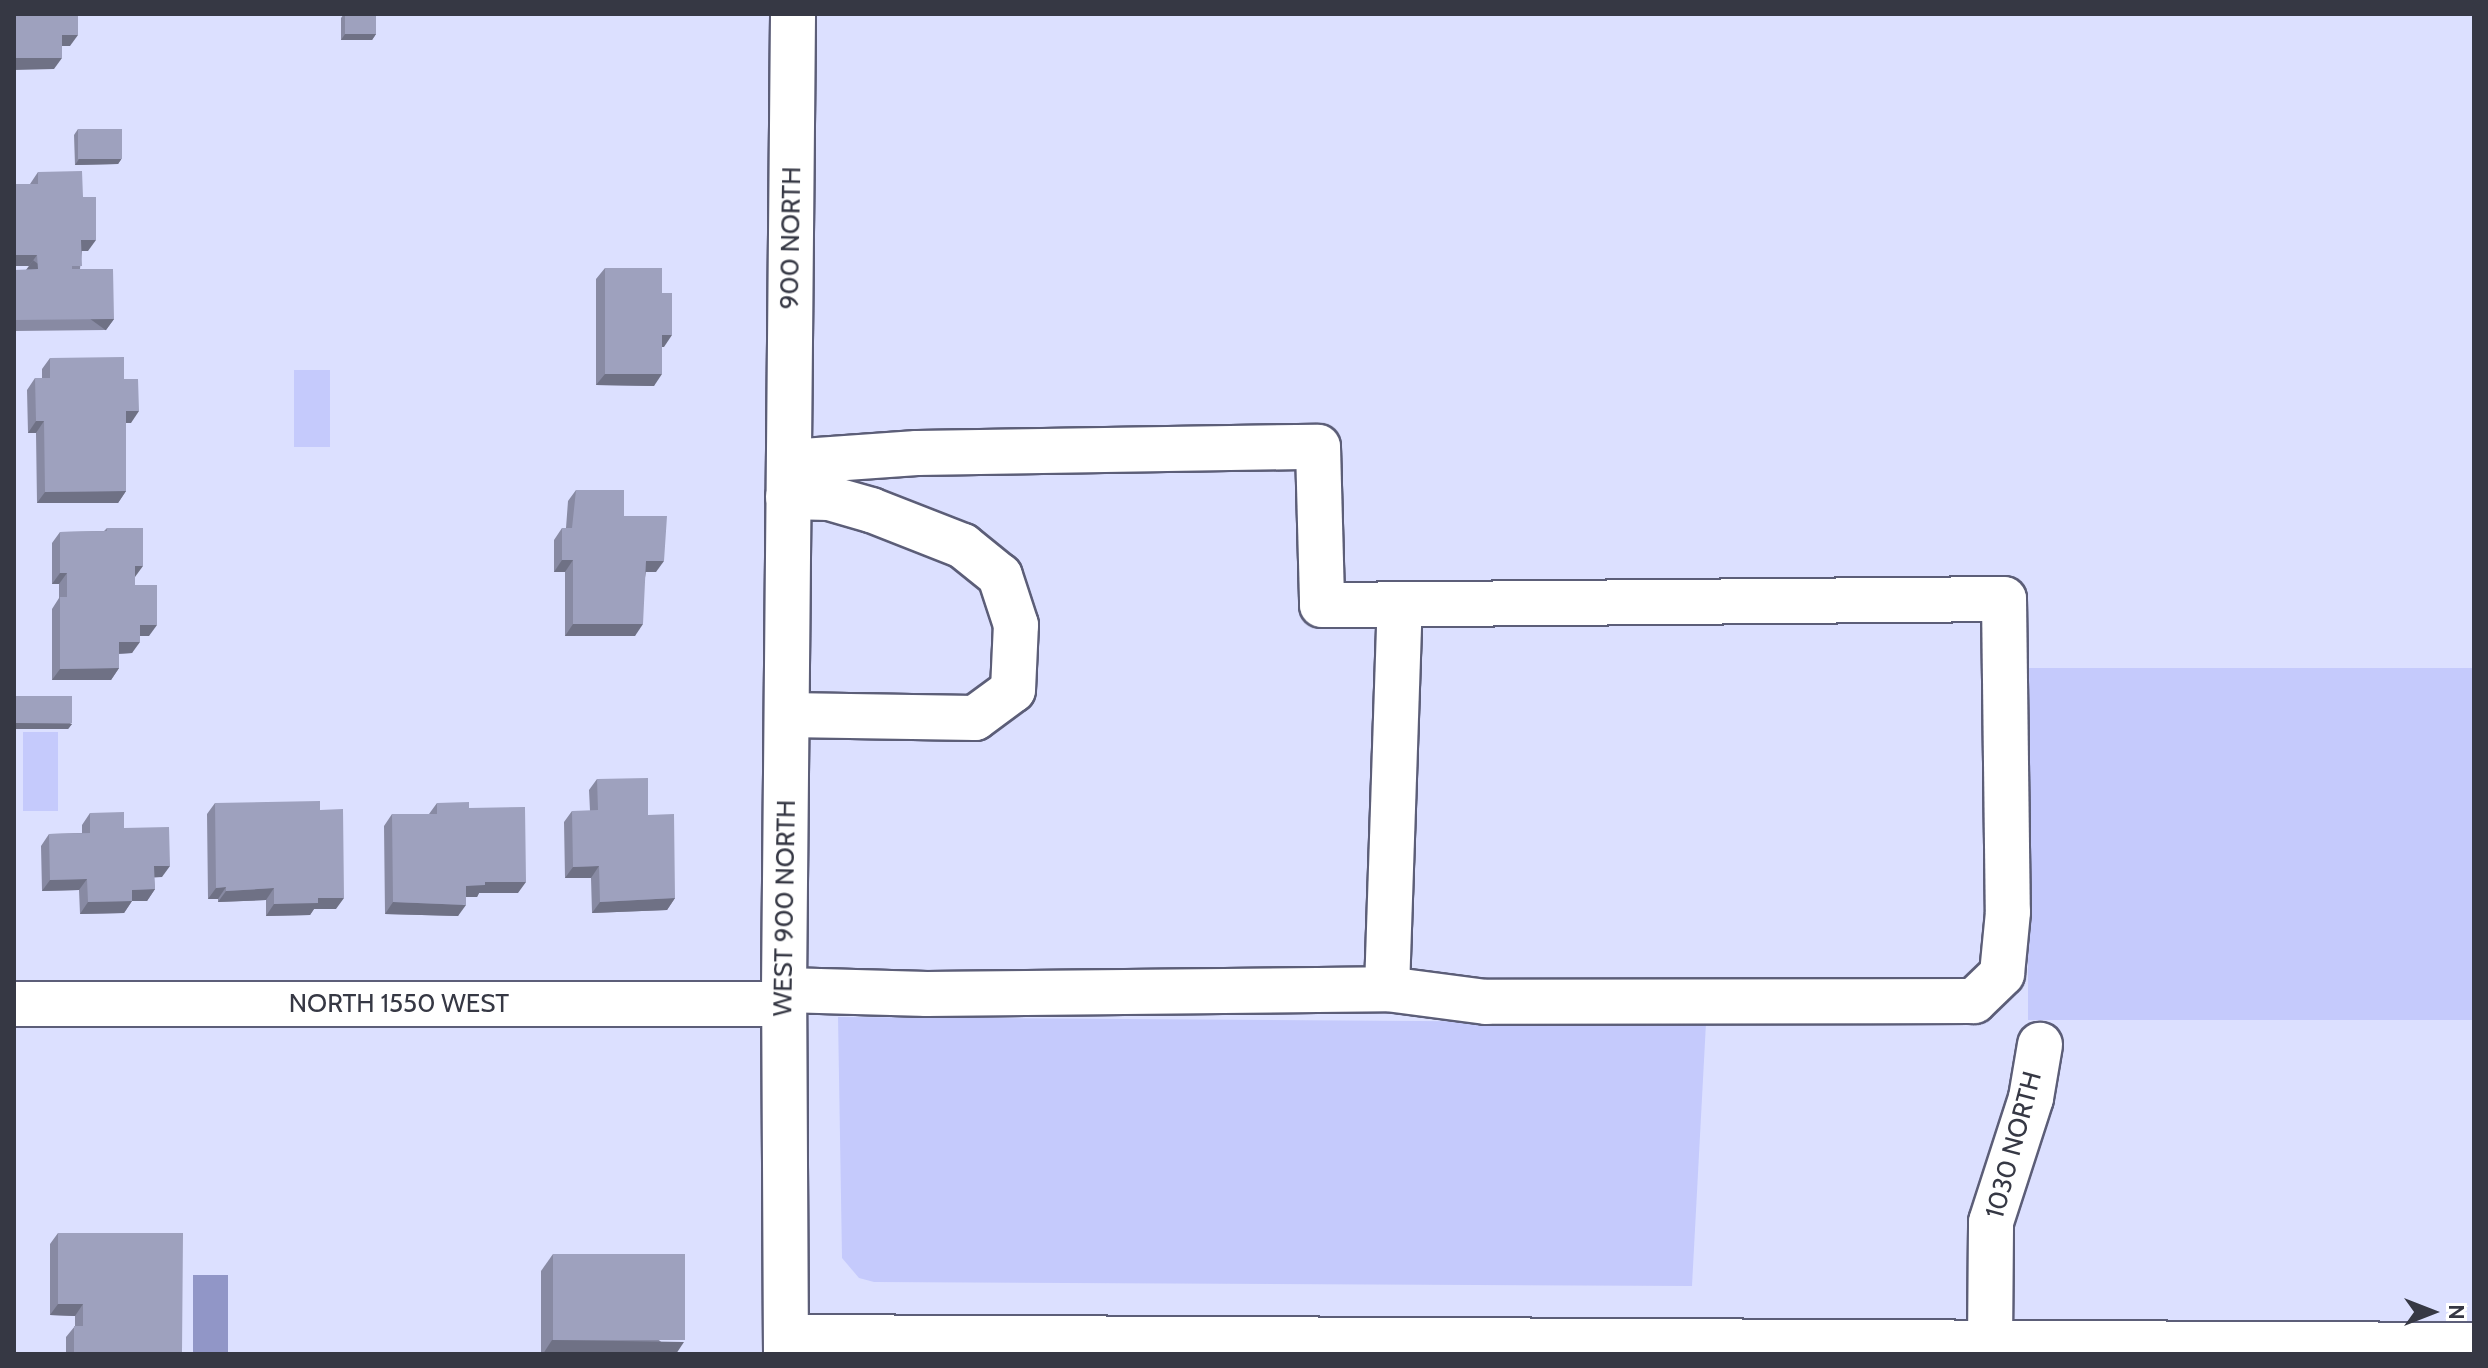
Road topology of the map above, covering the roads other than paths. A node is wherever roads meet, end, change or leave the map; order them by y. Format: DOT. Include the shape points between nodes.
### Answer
graph roads {
  1 [pos="793,14"];
  2 [pos="788,479"];
  3 [pos="1400,604"];
  4 [pos="787,715"];
  5 [pos="1387,989"];
  6 [pos="784,997"];
  7 [pos="14,1004"];
  8 [pos="2040,1045"];
  9 [pos="1990,1342"];
  10 [pos="2474,1345"];
  11 [pos="786,1346"];
  12 [pos="1586,1346"];
  1 -- 2 [label="street, 900 NORTH"];
  2 -- 3 [label="street" via="917,453 1318,447 1322,605"];
  2 -- 4 [label="street, WEST 900 NORTH"];
  2 -- 4 [label="street" via="963,546 1000,576 1016,625 1013,690 975,718"];
  3 -- 5 [label="street"];
  3 -- 5 [label="street, NORTH 1550 WEST" via="2004,599 2008,912 2002,974 1974,1001 1486,1002"];
  4 -- 6 [label="street, WEST 900 NORTH"];
  5 -- 6 [label="street, NORTH 1550 WEST"];
  6 -- 7 [label="street, NORTH 1550 WEST"];
  6 -- 11 [label="street, WEST 900 NORTH"];
  8 -- 9 [label="street, 1030 NORTH" via="2031,1098 1991,1222"];
  9 -- 10 [label="street"];
  9 -- 12 [label="street"];
  11 -- 12 [label="street"];
}
